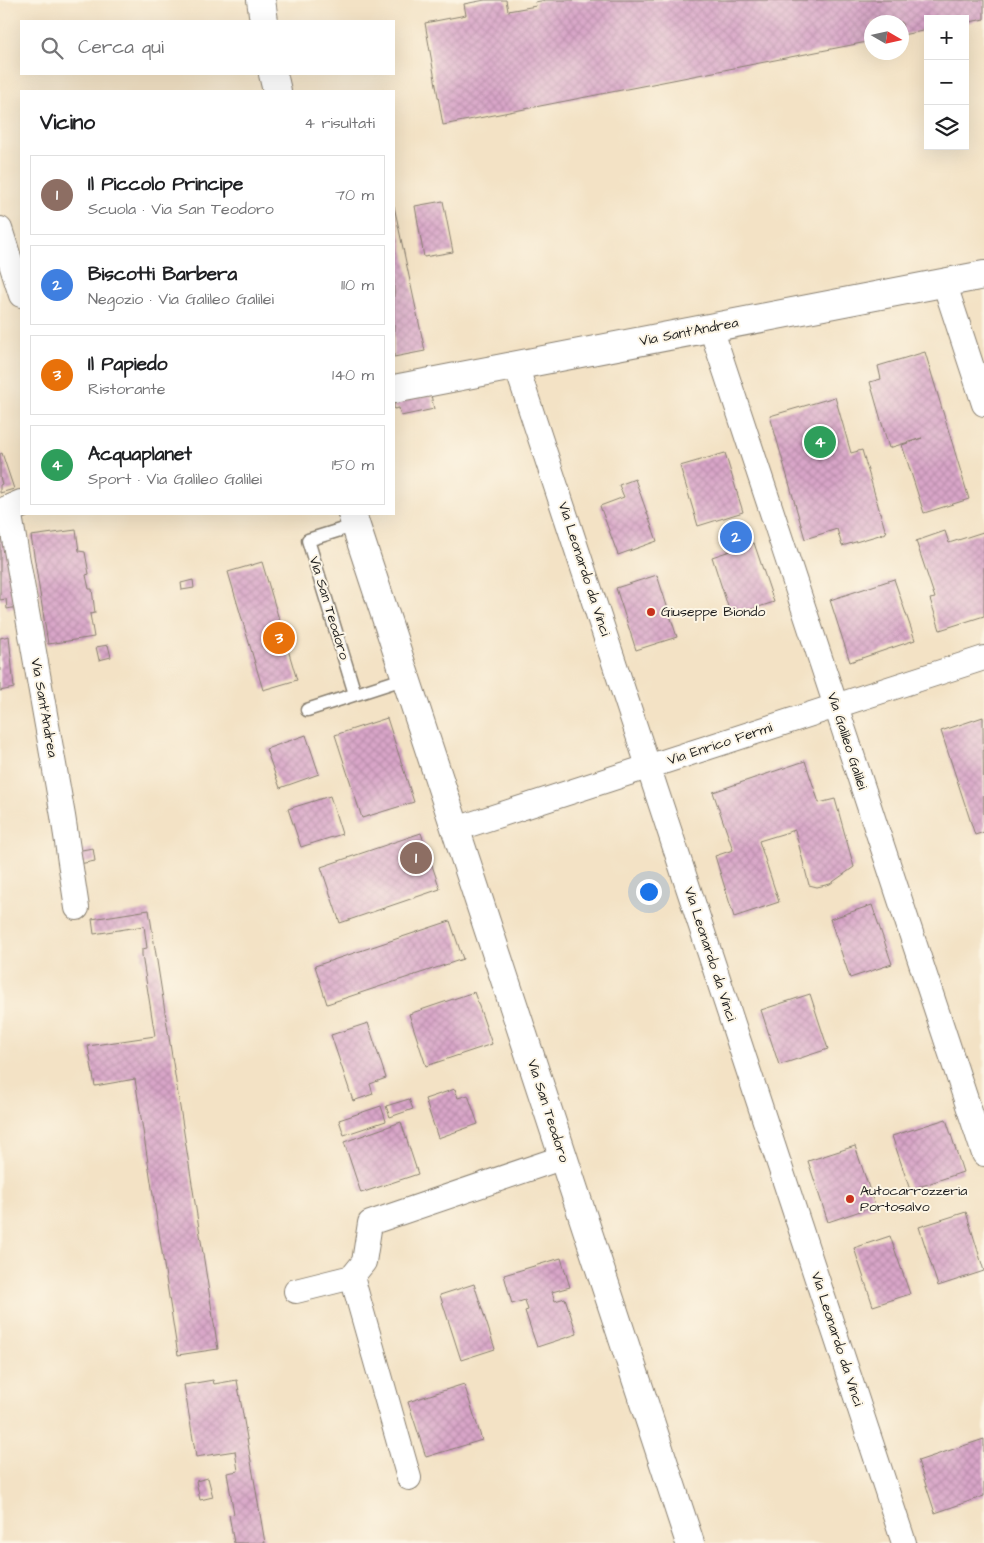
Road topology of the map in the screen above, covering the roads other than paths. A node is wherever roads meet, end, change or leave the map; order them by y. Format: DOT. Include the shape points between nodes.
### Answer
graph roads {
  1 [pos="261,0"];
  2 [pos="264,20"];
  3 [pos="273,75"];
  4 [pos="277,90"];
  5 [pos="0,229"];
  6 [pos="15,255"];
  7 [pos="984,275"];
  8 [pos="944,282"];
  9 [pos="20,288"];
  10 [pos="711,328"];
  11 [pos="516,365"];
  12 [pos="395,388"];
  13 [pos="984,404"];
  14 [pos="10,509"];
  15 [pos="354,520"];
  16 [pos="984,658"];
  17 [pos="406,678"];
  18 [pos="355,694"];
  19 [pos="836,706"];
  20 [pos="307,710"];
  21 [pos="649,767"];
  22 [pos="456,830"];
  23 [pos="77,908"];
  24 [pos="984,1154"];
  25 [pos="564,1157"];
  26 [pos="352,1277"];
  27 [pos="296,1291"];
  28 [pos="409,1478"];
  29 [pos="690,1543"];
  30 [pos="904,1543"];
  1 -- 2 [label="street"];
  3 -- 4 [label="street"];
  5 -- 6 [label="street"];
  6 -- 9 [label="street"];
  7 -- 8 [label="street, Via Sant'Andrea"];
  8 -- 10 [label="street, Via Sant'Andrea"];
  8 -- 13 [label="street"];
  10 -- 11 [label="street, Via Sant'Andrea"];
  10 -- 19 [label="street, Via Galileo Galilei"];
  11 -- 12 [label="street, Via Sant'Andrea"];
  11 -- 21 [label="street, Via Leonardo da Vinci"];
  14 -- 23 [label="street, Via Sant'Andrea"];
  15 -- 17 [label="street, Via San Teodoro"];
  15 -- 18 [label="lane, Via San Teodoro" via="308,540"];
  16 -- 19 [label="street, Via Enrico Fermi"];
  17 -- 18 [label="lane"];
  17 -- 22 [label="street, Via San Teodoro"];
  18 -- 20 [label="lane"];
  19 -- 21 [label="street, Via Enrico Fermi"];
  19 -- 24 [label="street, Via Galileo Galilei"];
  21 -- 22 [label="street, Via Enrico Fermi"];
  21 -- 30 [label="street, Via Leonardo da Vinci"];
  22 -- 25 [label="street, Via San Teodoro"];
  25 -- 26 [label="street" via="370,1223 364,1262"];
  25 -- 29 [label="street, Via San Teodoro"];
  26 -- 27 [label="street"];
  26 -- 28 [label="street"];
}
